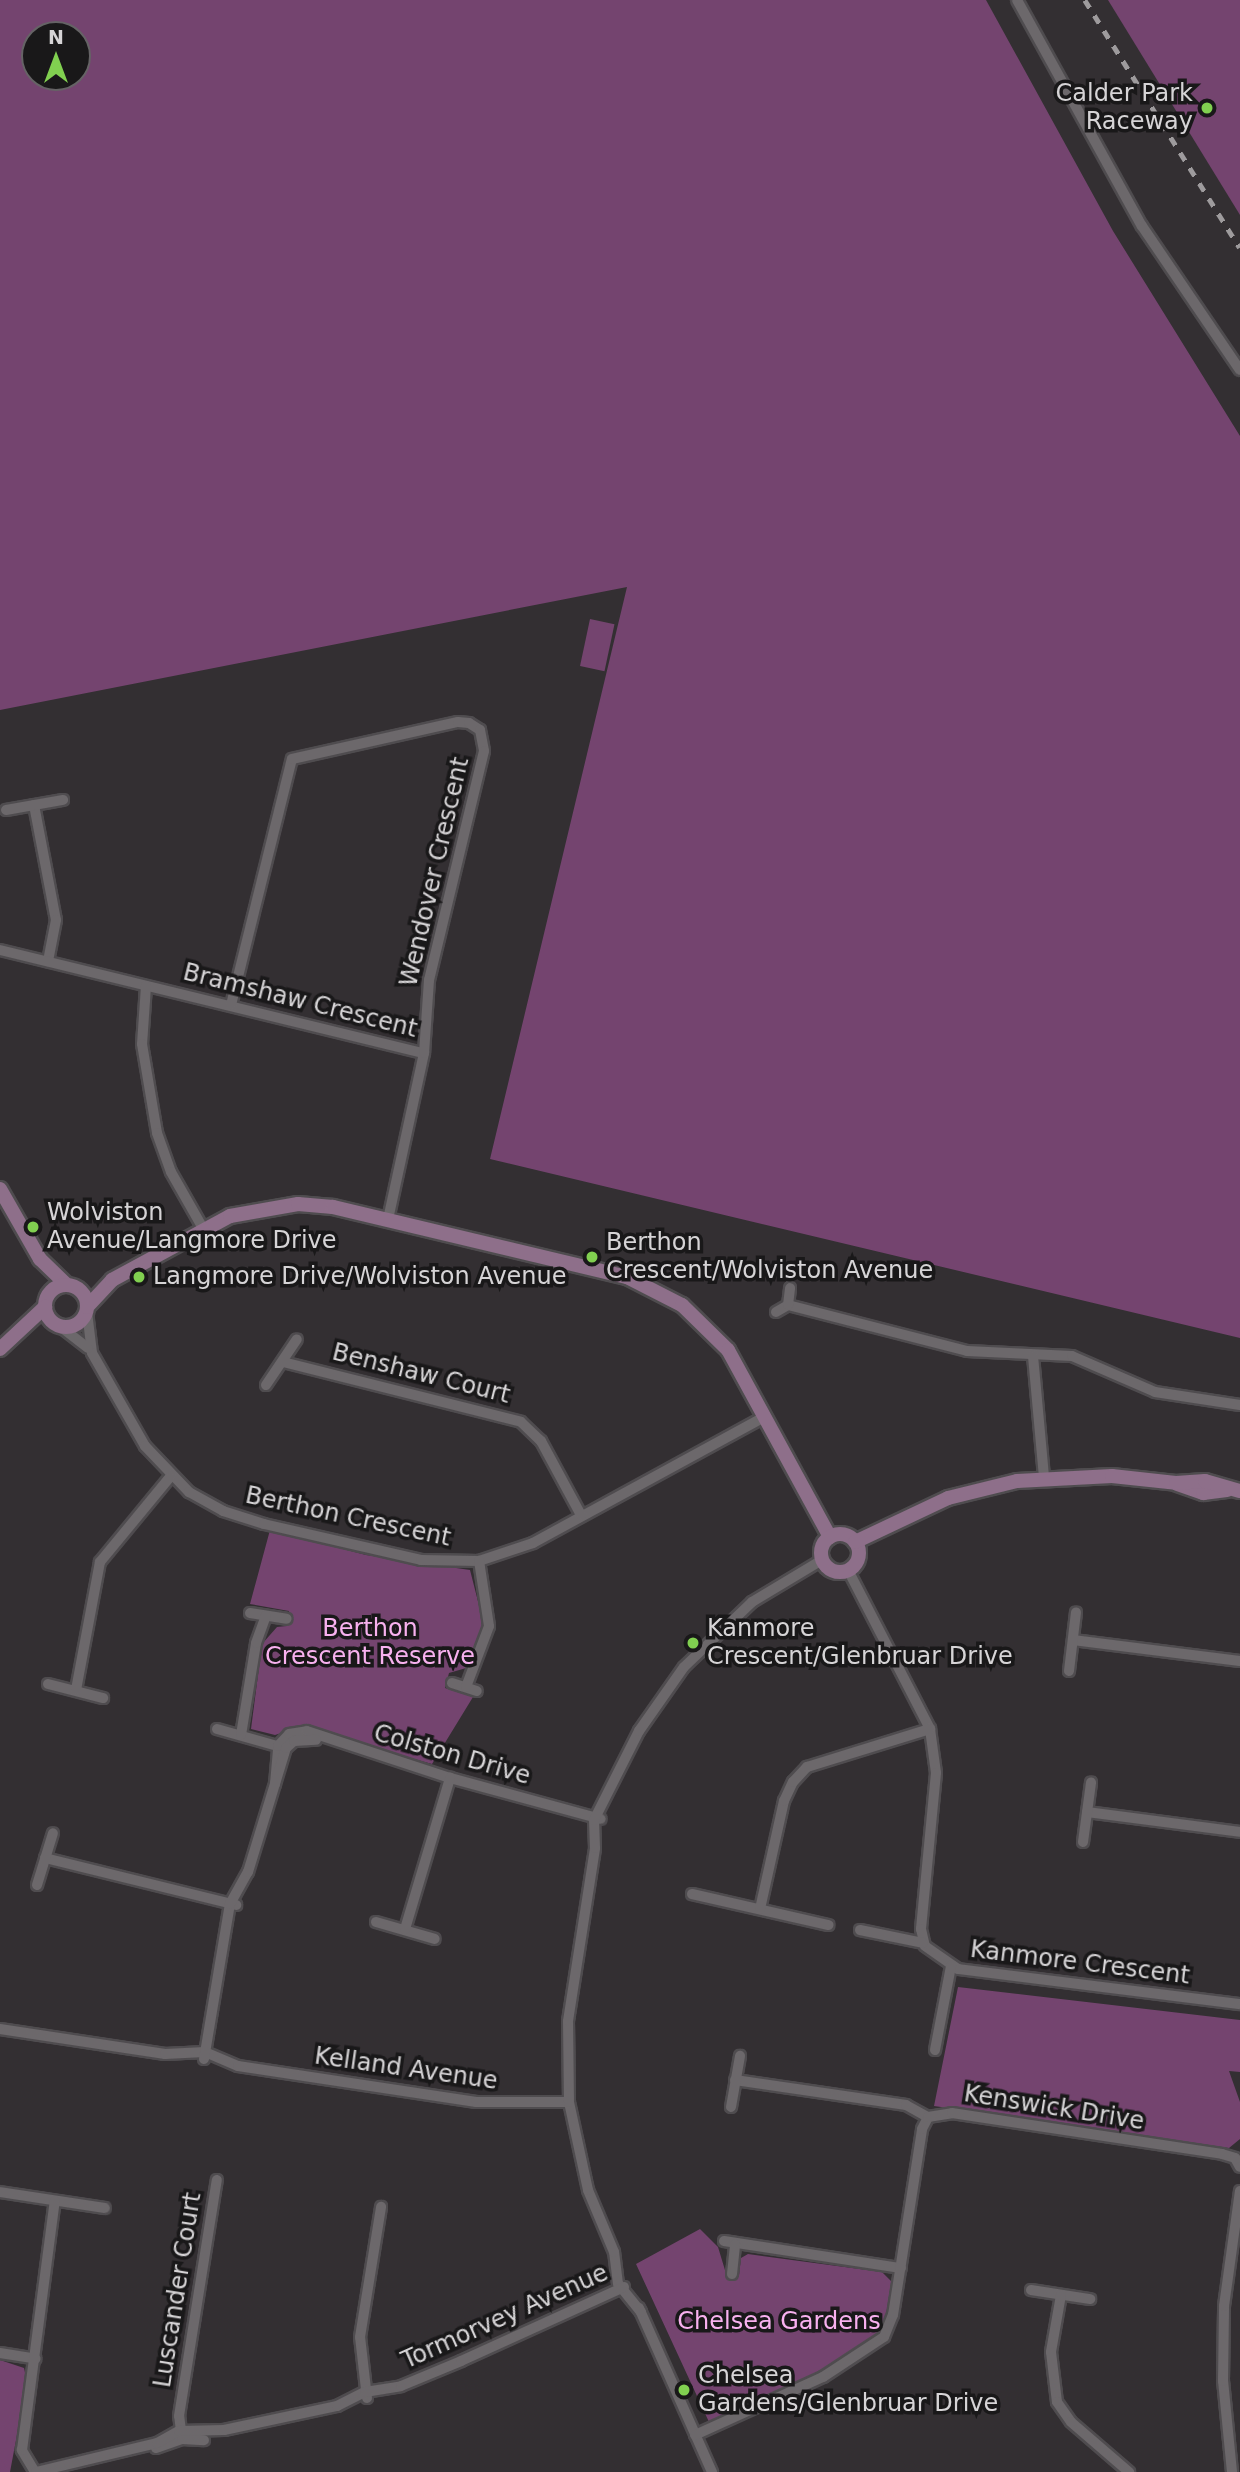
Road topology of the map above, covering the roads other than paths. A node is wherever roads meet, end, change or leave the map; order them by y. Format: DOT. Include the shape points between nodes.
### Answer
graph roads {
  1 [pos="1017,0"];
  2 [pos="1240,370"];
  3 [pos="63,800"];
  4 [pos="34,805"];
  5 [pos="6,810"];
  6 [pos="0,950"];
  7 [pos="48,961"];
  8 [pos="146,986"];
  9 [pos="231,1005"];
  10 [pos="424,1053"];
  11 [pos="0,1189"];
  12 [pos="388,1219"];
  13 [pos="204,1230"];
  14 [pos="40,1259"];
  15 [pos="112,1280"];
  16 [pos="70,1286"];
  17 [pos="790,1288"];
  18 [pos="45,1305"];
  19 [pos="788,1305"];
  20 [pos="87,1309"];
  21 [pos="776,1312"];
  22 [pos="60,1326"];
  23 [pos="20,1332"];
  24 [pos="297,1339"];
  25 [pos="0,1349"];
  26 [pos="92,1353"];
  27 [pos="1033,1356"];
  28 [pos="283,1362"];
  29 [pos="266,1385"];
  30 [pos="1240,1405"];
  31 [pos="766,1416"];
  32 [pos="170,1477"];
  33 [pos="1044,1477"];
  34 [pos="1234,1490"];
  35 [pos="581,1515"];
  36 [pos="830,1537"];
  37 [pos="855,1542"];
  38 [pos="822,1560"];
  39 [pos="479,1561"];
  40 [pos="848,1570"];
  41 [pos="1076,1612"];
  42 [pos="250,1613"];
  43 [pos="266,1616"];
  44 [pos="287,1619"];
  45 [pos="1073,1640"];
  46 [pos="1240,1661"];
  47 [pos="1069,1671"];
  48 [pos="453,1683"];
  49 [pos="48,1684"];
  50 [pos="76,1690"];
  51 [pos="103,1698"];
  52 [pos="217,1728"];
  53 [pos="930,1729"];
  54 [pos="241,1735"];
  55 [pos="282,1747"];
  56 [pos="450,1778"];
  57 [pos="1091,1783"];
  58 [pos="1087,1812"];
  59 [pos="597,1817"];
  60 [pos="1240,1832"];
  61 [pos="53,1833"];
  62 [pos="1083,1843"];
  63 [pos="45,1858"];
  64 [pos="37,1885"];
  65 [pos="692,1894"];
  66 [pos="233,1904"];
  67 [pos="760,1909"];
  68 [pos="376,1922"];
  69 [pos="829,1925"];
  70 [pos="405,1929"];
  71 [pos="860,1930"];
  72 [pos="435,1940"];
  73 [pos="923,1943"];
  74 [pos="951,1966"];
  75 [pos="1240,2004"];
  76 [pos="0,2029"];
  77 [pos="935,2050"];
  78 [pos="205,2055"];
  79 [pos="740,2056"];
  80 [pos="735,2080"];
  81 [pos="569,2102"];
  82 [pos="731,2107"];
  83 [pos="928,2116"];
  84 [pos="1238,2158"];
  85 [pos="217,2180"];
  86 [pos="1240,2191"];
  87 [pos="0,2192"];
  88 [pos="55,2201"];
  89 [pos="381,2207"];
  90 [pos="105,2208"];
  91 [pos="901,2268"];
  92 [pos="732,2274"];
  93 [pos="623,2288"];
  94 [pos="1031,2290"];
  95 [pos="1061,2295"];
  96 [pos="1090,2299"];
  97 [pos="0,2353"];
  98 [pos="36,2358"];
  99 [pos="366,2395"];
  100 [pos="182,2434"];
  101 [pos="695,2435"];
  102 [pos="1228,2455"];
  103 [pos="32,2470"];
  104 [pos="712,2472"];
  105 [pos="1129,2472"];
  106 [pos="1224,2472"];
  107 [pos="1232,2472"];
  1 -- 2 [label="street" via="1142,226"];
  3 -- 4 [label="street"];
  4 -- 5 [label="street"];
  4 -- 7 [label="street" via="55,909"];
  6 -- 7 [label="street, Bramshaw Crescent"];
  7 -- 8 [label="street, Bramshaw Crescent"];
  8 -- 9 [label="street, Bramshaw Crescent"];
  8 -- 13 [label="street" via="142,1044 157,1133 171,1172"];
  9 -- 10 [label="street, Bramshaw Crescent"];
  9 -- 10 [label="street, Wendover Crescent" via="292,759 469,723 480,730 484,751 429,980"];
  10 -- 12 [label="street, Bramshaw Crescent"];
  11 -- 14 [label="street"];
  12 -- 13 [label="street" via="298,1203 230,1216"];
  12 -- 31 [label="street" via="601,1270 653,1287 719,1338"];
  13 -- 15 [label="street"];
  14 -- 16 [label="street"];
  14 -- 18 [label="street"];
  15 -- 16 [label="street"];
  15 -- 20 [label="street"];
  16 -- 18 [label="street" via="51,1292"];
  16 -- 20 [label="street" via="83,1294"];
  17 -- 19 [label="street"];
  18 -- 22 [label="street"];
  18 -- 23 [label="street"];
  19 -- 21 [label="street"];
  19 -- 27 [label="street" via="943,1346"];
  20 -- 22 [label="street" via="74,1326"];
  20 -- 26 [label="street, Berthon Crescent"];
  22 -- 23 [label="street"];
  22 -- 26 [label="street, Berthon Crescent"];
  23 -- 25 [label="street"];
  24 -- 28 [label="street"];
  26 -- 32 [label="street, Berthon Crescent" via="145,1446"];
  27 -- 30 [label="street" via="1072,1356 1155,1392"];
  27 -- 33 [label="street"];
  28 -- 29 [label="street"];
  28 -- 35 [label="street, Benshaw Court" via="492,1411 521,1422 541,1441"];
  31 -- 35 [label="street, Berthon Crescent"];
  31 -- 36 [label="street"];
  32 -- 39 [label="street, Berthon Crescent" via="205,1503 264,1524 421,1560"];
  32 -- 50 [label="street" via="100,1562"];
  33 -- 34 [label="street" via="1112,1476 1176,1483 1203,1493"];
  33 -- 37 [label="street" via="948,1498"];
  35 -- 39 [label="street, Berthon Crescent" via="533,1543"];
  36 -- 37 [label="street" via="841,1534"];
  36 -- 38 [label="street" via="821,1549"];
  37 -- 40 [label="street" via="858,1554"];
  38 -- 40 [label="street" via="830,1569"];
  38 -- 59 [label="street" via="752,1602 684,1667 649,1713 616,1779 611,1802"];
  39 -- 48 [label="street" via="489,1626 471,1689"];
  40 -- 53 [label="street"];
  41 -- 45 [label="street"];
  42 -- 43 [label="street"];
  43 -- 44 [label="street"];
  43 -- 54 [label="street" via="256,1643"];
  45 -- 46 [label="street"];
  45 -- 47 [label="street"];
  49 -- 50 [label="street"];
  50 -- 51 [label="street"];
  52 -- 54 [label="street"];
  53 -- 67 [label="street" via="807,1767 784,1801"];
  53 -- 73 [label="street" via="935,1808"];
  54 -- 55 [label="street"];
  55 -- 56 [label="street, Colston Drive" via="304,1738 326,1740"];
  55 -- 66 [label="street" via="248,1883"];
  56 -- 59 [label="street, Colston Drive"];
  56 -- 70 [label="street"];
  57 -- 58 [label="street"];
  58 -- 60 [label="street"];
  58 -- 62 [label="street"];
  59 -- 81 [label="street" via="601,1841 596,1848 568,2021"];
  61 -- 63 [label="street"];
  63 -- 64 [label="street"];
  63 -- 66 [label="street"];
  65 -- 67 [label="street"];
  66 -- 78 [label="street" via="234,1930 227,1940"];
  67 -- 69 [label="street"];
  68 -- 70 [label="street"];
  70 -- 72 [label="street"];
  71 -- 73 [label="street, Kanmore Crescent"];
  73 -- 74 [label="street, Kanmore Crescent"];
  74 -- 75 [label="street, Kanmore Crescent"];
  74 -- 77 [label="street"];
  76 -- 78 [label="street, Kelland Avenue" via="165,2054 188,2062"];
  78 -- 81 [label="street, Kelland Avenue" via="218,2067 238,2066 476,2102"];
  79 -- 80 [label="street"];
  80 -- 82 [label="street"];
  80 -- 83 [label="street" via="906,2105"];
  81 -- 93 [label="street" via="588,2190 614,2252"];
  83 -- 84 [label="street, Kenswick Drive" via="952,2113"];
  83 -- 91 [label="street, Kenswick Drive" via="922,2129"];
  85 -- 100 [label="street, Luscander Court" via="181,2407"];
  86 -- 102 [label="street" via="1224,2306"];
  87 -- 88 [label="street"];
  88 -- 90 [label="street"];
  88 -- 98 [label="street" via="41,2285"];
  89 -- 99 [label="street" via="360,2337"];
  91 -- 92 [label="street" via="729,2243"];
  91 -- 101 [label="street, Kenswick Drive" via="884,2337 823,2377"];
  93 -- 99 [label="street, Tormorvey Avenue" via="401,2386 386,2397"];
  93 -- 101 [label="street" via="640,2312"];
  94 -- 95 [label="street"];
  95 -- 96 [label="street"];
  95 -- 105 [label="street" via="1051,2352 1058,2402 1071,2422"];
  97 -- 98 [label="street"];
  98 -- 103 [label="street" via="23,2439"];
  99 -- 100 [label="street, Tormorvey Avenue" via="350,2410 324,2410 224,2430 210,2439"];
  100 -- 103 [label="street, Tormorvey Avenue" via="159,2448 135,2448"];
  101 -- 104 [label="street"];
  102 -- 106 [label="street"];
  102 -- 107 [label="street"];
}
